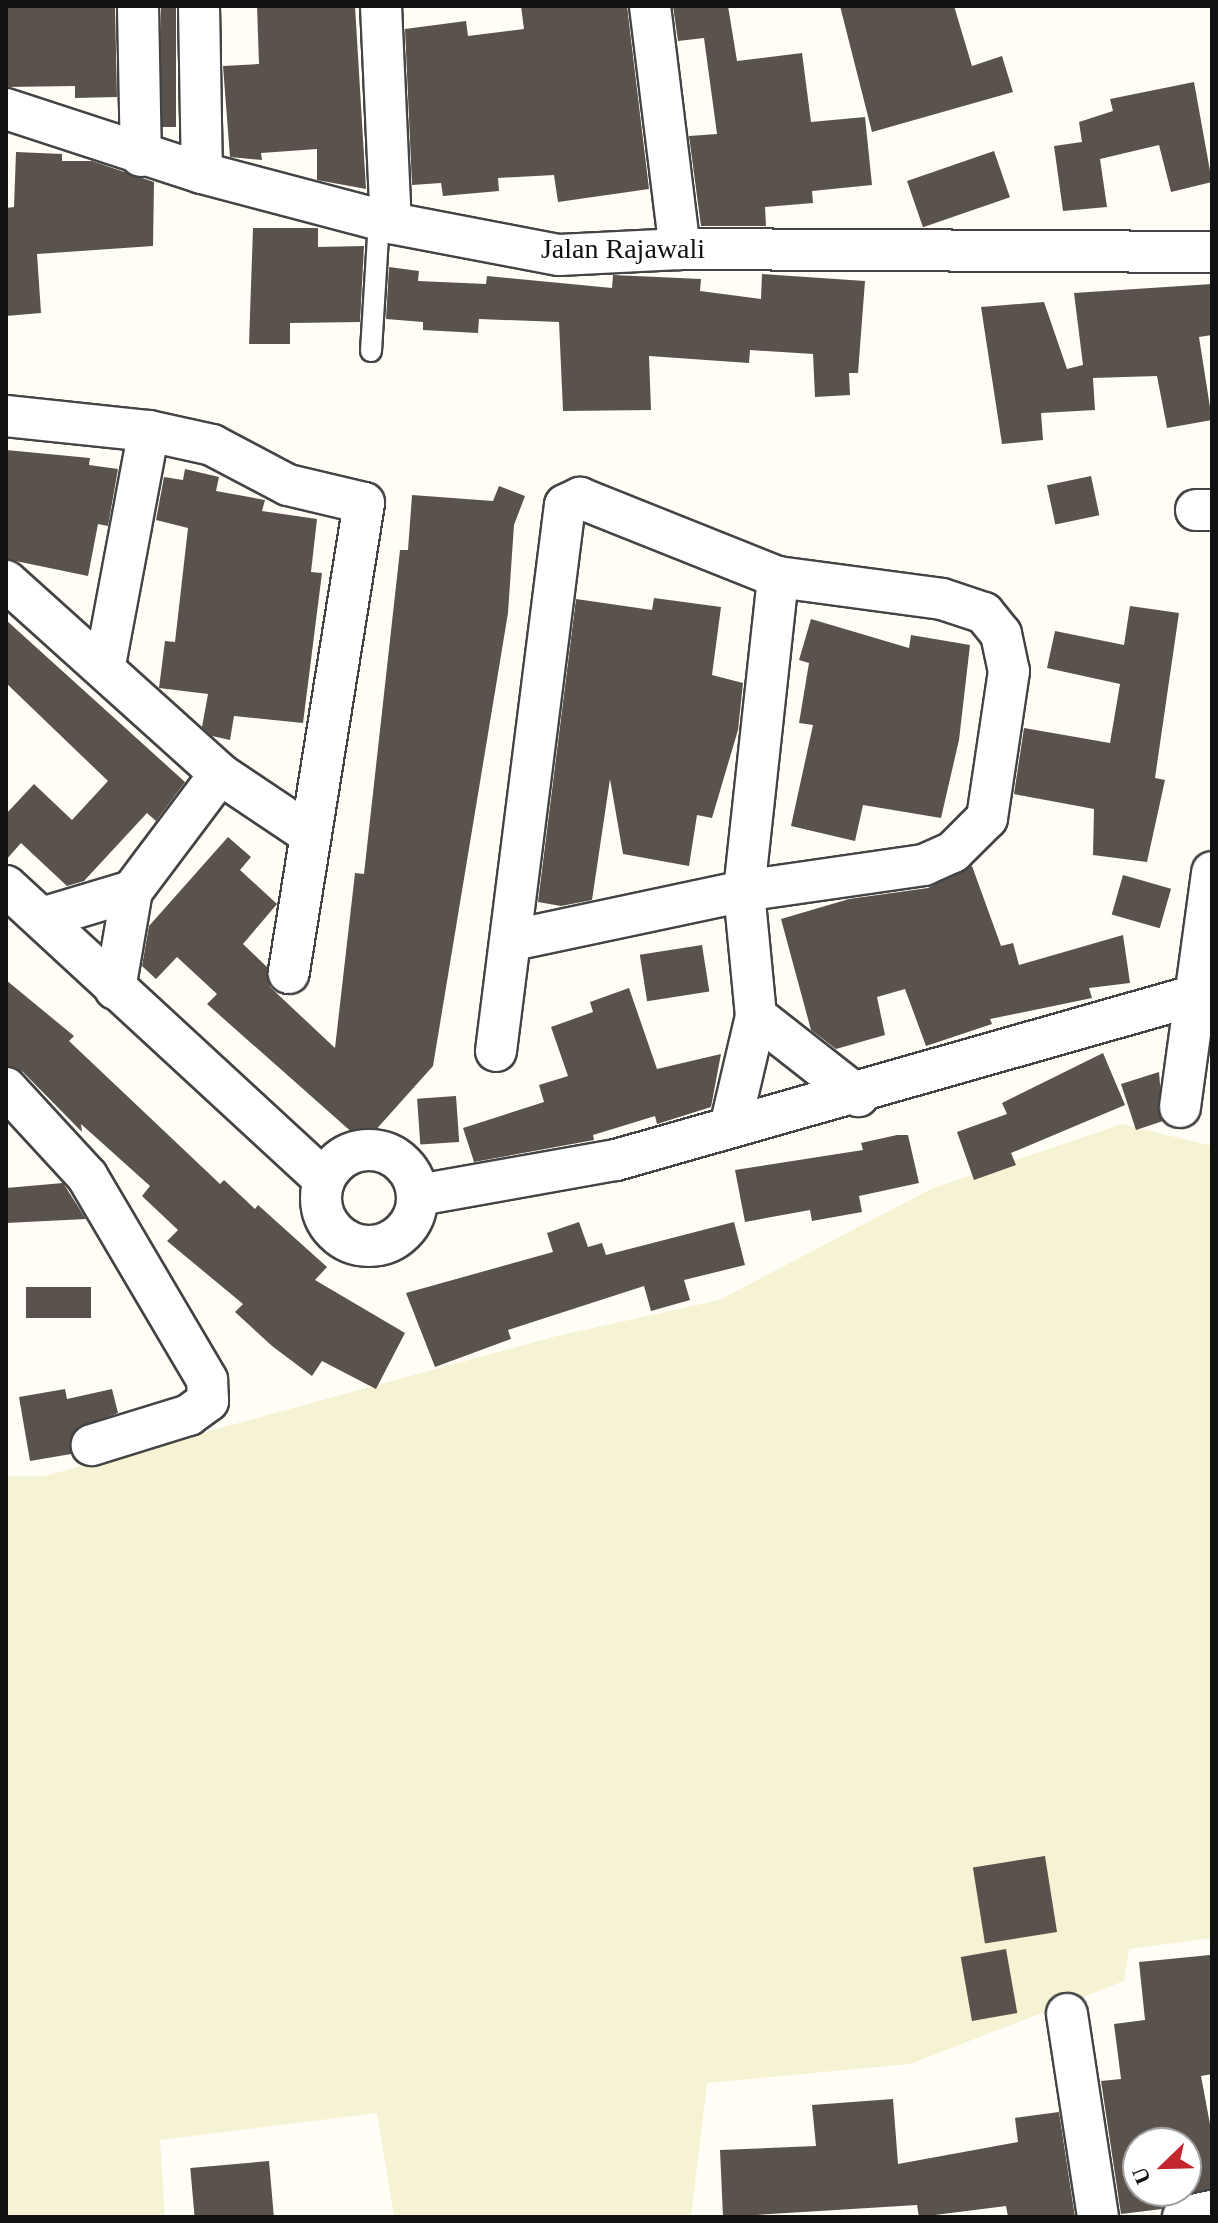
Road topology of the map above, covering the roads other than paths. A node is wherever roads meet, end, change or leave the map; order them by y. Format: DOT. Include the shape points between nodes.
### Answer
graph roads {
  1 [pos="138,6"];
  2 [pos="199,6"];
  3 [pos="381,6"];
  4 [pos="650,6"];
  5 [pos="6,109"];
  6 [pos="141,156"];
  7 [pos="202,173"];
  8 [pos="385,221"];
  9 [pos="680,249"];
  10 [pos="1212,252"];
  11 [pos="371,351"];
  12 [pos="6,416"];
  13 [pos="149,431"];
  14 [pos="778,577"];
  15 [pos="6,581"];
  16 [pos="105,665"];
  17 [pos="220,774"];
  18 [pos="308,833"];
  19 [pos="1212,872"];
  20 [pos="6,886"];
  21 [pos="132,891"];
  22 [pos="744,891"];
  23 [pos="42,918"];
  24 [pos="513,940"];
  25 [pos="289,973"];
  26 [pos="115,989"];
  27 [pos="1193,996"];
  28 [pos="756,1016"];
  29 [pos="496,1051"];
  30 [pos="6,1088"];
  31 [pos="858,1096"];
  32 [pos="1180,1107"];
  33 [pos="730,1127"];
  34 [pos="323,1179"];
  35 [pos="419,1195"];
  36 [pos="92,1445"];
  37 [pos="1067,2014"];
  38 [pos="1212,2211"];
  39 [pos="1098,2217"];
  40 [pos="1183,2217"];
  1 -- 6 [label="street"];
  2 -- 7 [label="street"];
  3 -- 8 [label="street"];
  4 -- 9 [label="street"];
  5 -- 6 [label="street, Jalan Rajawali"];
  6 -- 7 [label="street, Jalan Rajawali"];
  7 -- 8 [label="street, Jalan Rajawali"];
  8 -- 9 [label="street, Jalan Rajawali" via="559,255"];
  8 -- 11 [label="lane"];
  9 -- 10 [label="street, Jalan Rajawali"];
  12 -- 13 [label="street"];
  13 -- 16 [label="street"];
  13 -- 18 [label="street" via="212,445 288,485 364,503"];
  14 -- 22 [label="street"];
  14 -- 22 [label="street" via="942,599 984,613 1001,634 1009,671 987,818 970,838 924,865"];
  14 -- 24 [label="street" via="580,498 565,505"];
  15 -- 16 [label="street"];
  16 -- 17 [label="street"];
  17 -- 18 [label="street"];
  17 -- 21 [label="street"];
  18 -- 25 [label="street"];
  19 -- 27 [label="street"];
  20 -- 23 [label="street"];
  21 -- 23 [label="street"];
  21 -- 26 [label="street"];
  22 -- 24 [label="street"];
  22 -- 28 [label="street"];
  23 -- 26 [label="street"];
  24 -- 29 [label="street"];
  26 -- 34 [label="street"];
  27 -- 31 [label="street"];
  27 -- 32 [label="street"];
  28 -- 31 [label="street"];
  28 -- 33 [label="street"];
  30 -- 36 [label="street" via="87,1176 207,1380 208,1401 189,1415"];
  31 -- 33 [label="street"];
  33 -- 35 [label="street" via="616,1160"];
  34 -- 35 [label="street" via="341,1157 367,1149 393,1155 412,1175"];
  34 -- 35 [label="street" via="320,1207 333,1231 357,1246 385,1244 408,1228"];
  37 -- 39 [label="street"];
  38 -- 40 [label="street"];
}
